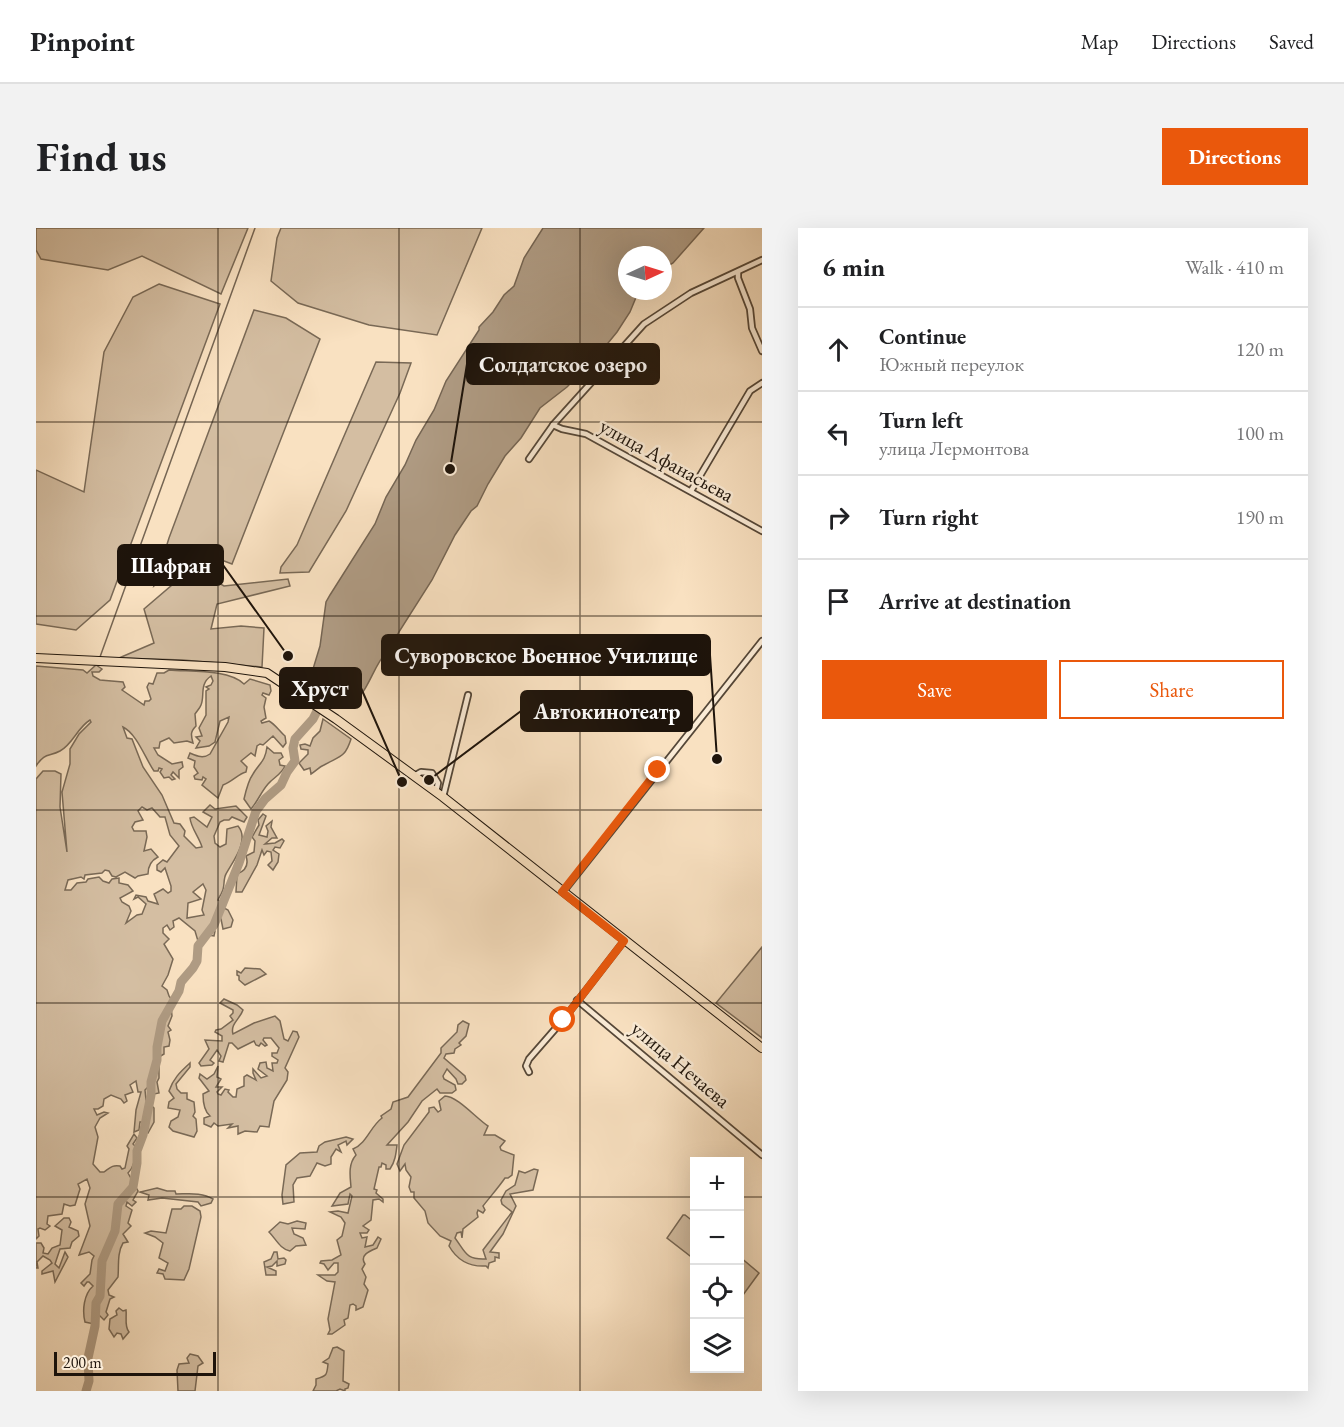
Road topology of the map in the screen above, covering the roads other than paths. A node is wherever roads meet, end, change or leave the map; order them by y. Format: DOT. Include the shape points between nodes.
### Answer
graph roads {
  1 [pos="762,260"];
  2 [pos="738,272"];
  3 [pos="762,351"];
  4 [pos="762,383"];
  5 [pos="553,425"];
  6 [pos="529,459"];
  7 [pos="691,491"];
  8 [pos="762,531"];
  9 [pos="762,641"];
  10 [pos="36,658"];
  11 [pos="468,696"];
  12 [pos="414,776"];
  13 [pos="436,792"];
  14 [pos="443,798"];
  15 [pos="562,892"];
  16 [pos="624,941"];
  17 [pos="577,1000"];
  18 [pos="762,1048"];
  19 [pos="529,1072"];
  20 [pos="762,1155"];
  1 -- 2 [label="street"];
  2 -- 3 [label="street"];
  2 -- 5 [label="street" via="691,293 648,321"];
  4 -- 7 [label="street" via="750,391"];
  5 -- 6 [label="street"];
  5 -- 7 [label="street, улица Афанасьева" via="586,434"];
  7 -- 8 [label="street, улица Афанасьева"];
  9 -- 15 [label="street"];
  10 -- 12 [label="main road" via="260,670 280,680"];
  11 -- 14 [label="street"];
  12 -- 13 [label="main road"];
  12 -- 13 [label="street" via="432,772 438,783"];
  13 -- 14 [label="main road"];
  14 -- 15 [label="main road"];
  15 -- 16 [label="main road"];
  16 -- 17 [label="street"];
  16 -- 18 [label="main road"];
  17 -- 19 [label="street" via="529,1059"];
  17 -- 20 [label="street, улица Нечаева"];
}
